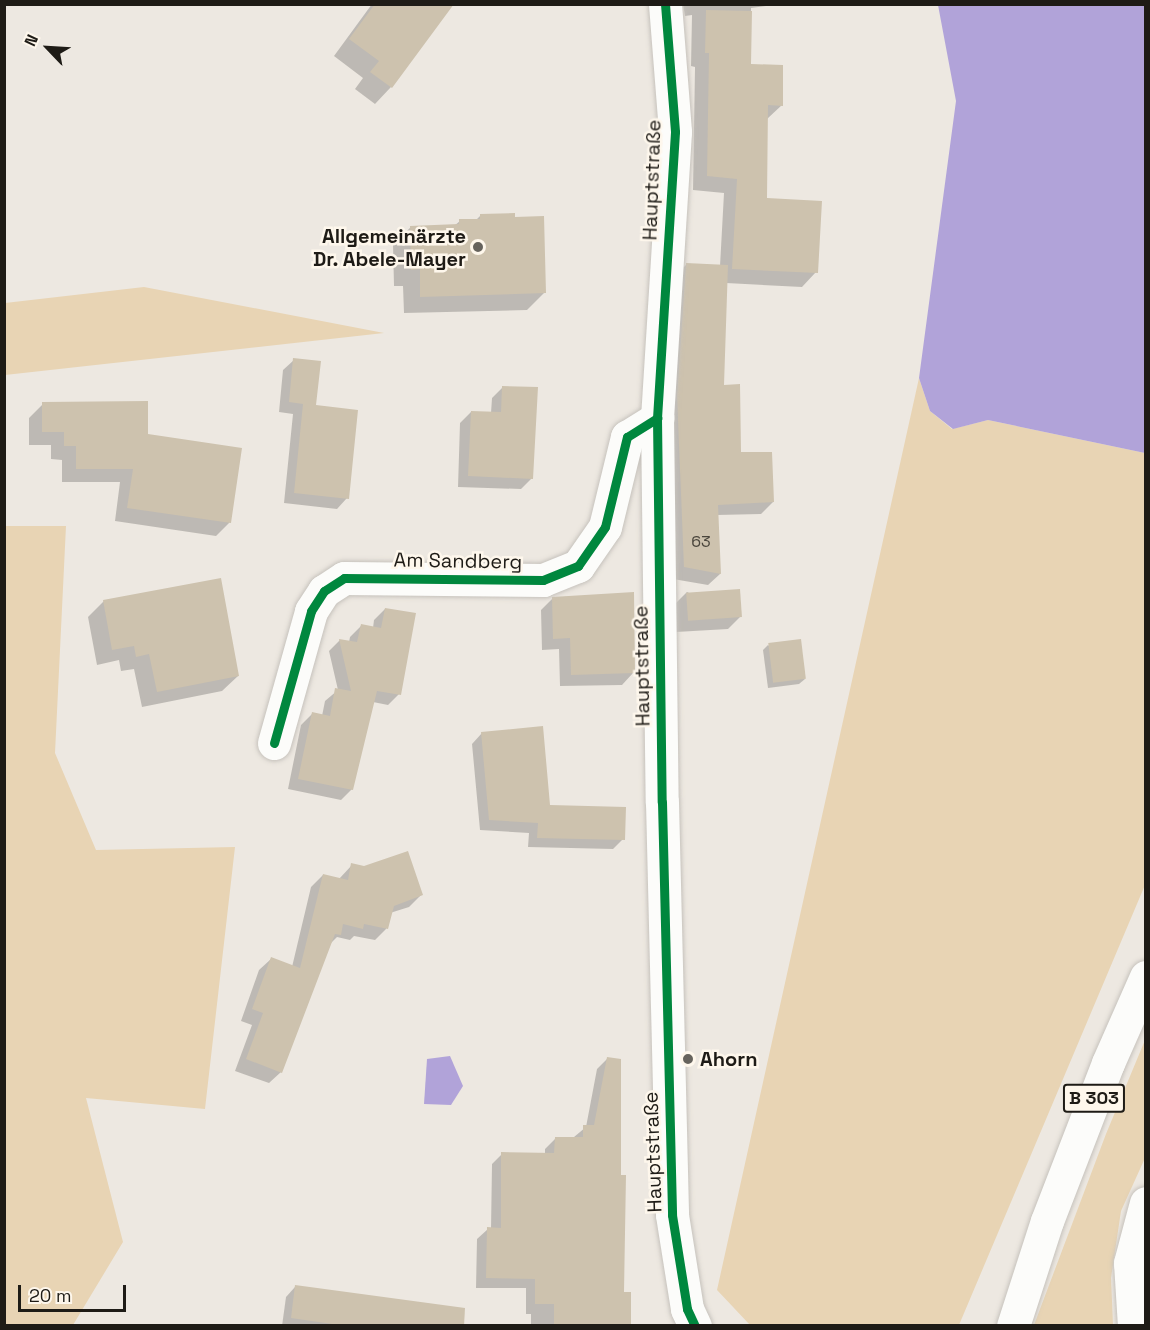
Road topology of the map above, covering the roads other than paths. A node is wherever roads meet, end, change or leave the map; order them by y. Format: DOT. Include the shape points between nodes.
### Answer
graph roads {
  1 [pos="665,4"];
  2 [pos="657,418"];
  3 [pos="274,743"];
  4 [pos="1146,977"];
  5 [pos="1146,1203"];
  6 [pos="695,1326"];
  7 [pos="1013,1326"];
  8 [pos="1134,1326"];
  1 -- 2 [label="street, Hauptstraße" via="675,132"];
  2 -- 3 [label="street, Am Sandberg" via="627,437 605,527 578,566 543,580 345,578 324,591 311,611"];
  2 -- 6 [label="street, Hauptstraße" via="672,1215 687,1309"];
  4 -- 7 [label="street, B 303" via="1047,1221"];
  5 -- 8 [label="street" via="1130,1263"];
}
